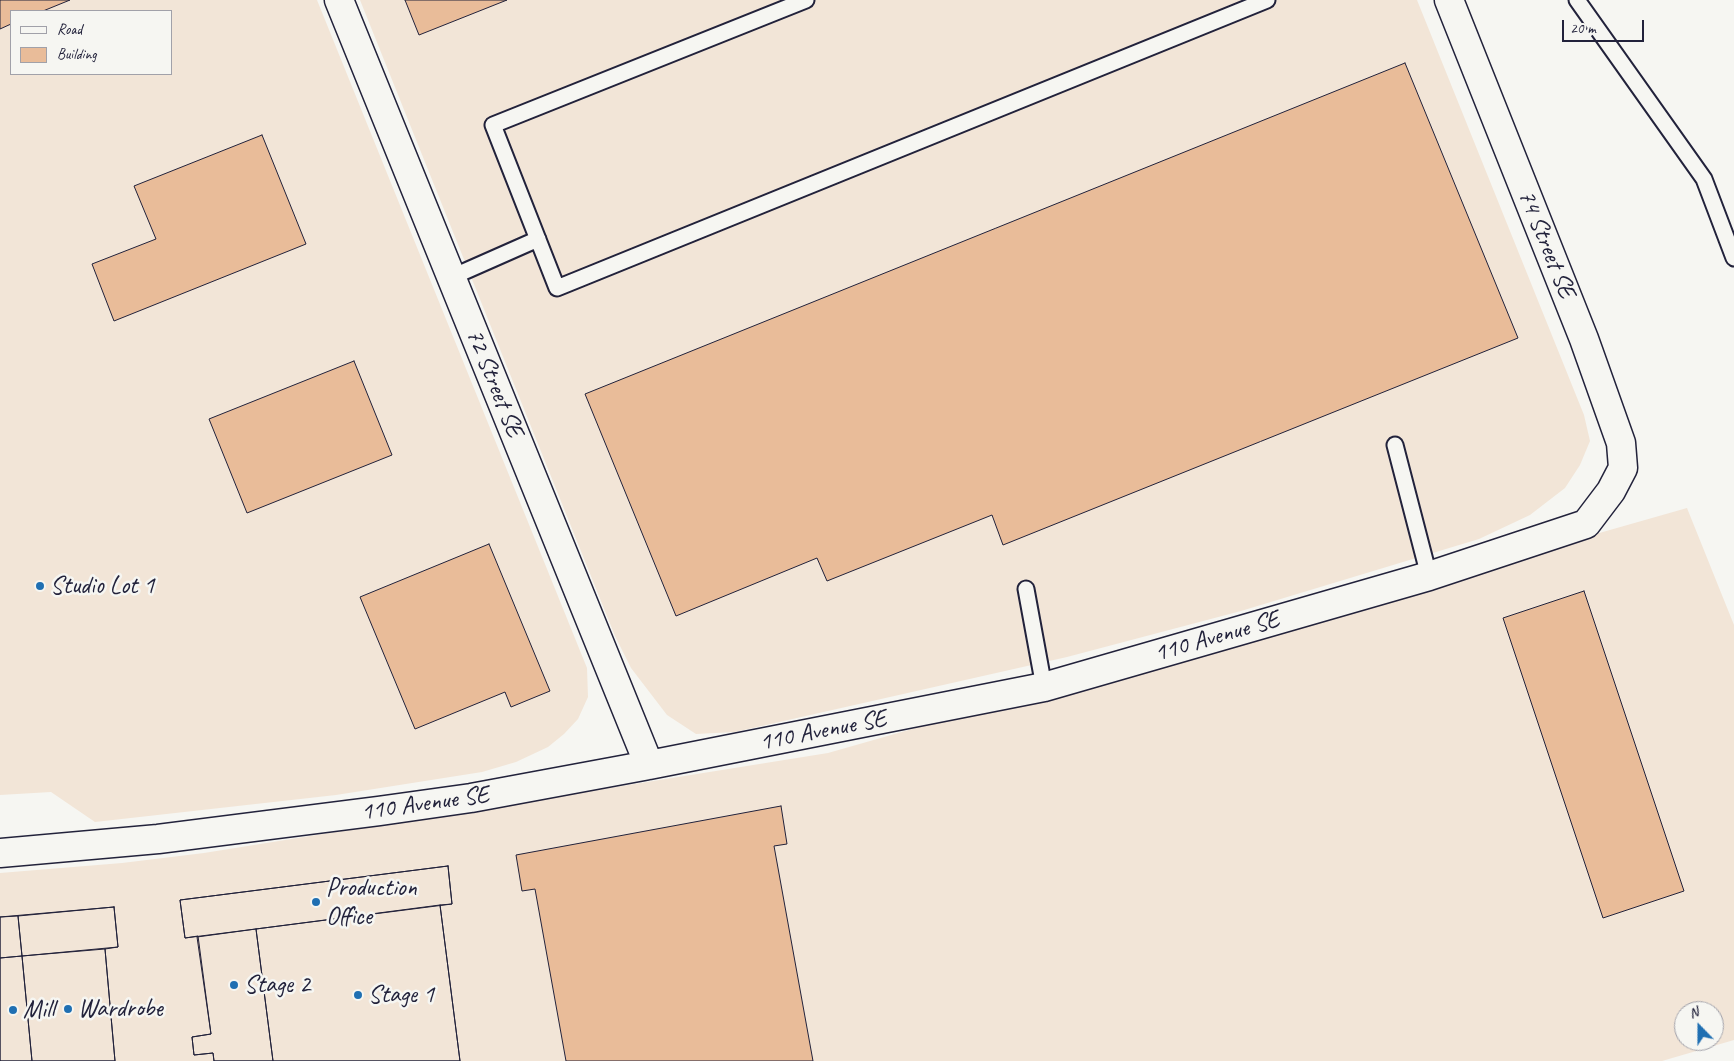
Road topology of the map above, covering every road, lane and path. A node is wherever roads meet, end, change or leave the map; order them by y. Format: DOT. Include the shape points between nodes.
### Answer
graph roads {
  1 [pos="339,0"];
  2 [pos="806,0"];
  3 [pos="1267,0"];
  4 [pos="1449,0"];
  5 [pos="1577,0"];
  6 [pos="538,239"];
  7 [pos="1734,258"];
  8 [pos="452,277"];
  9 [pos="1395,444"];
  10 [pos="1612,491"];
  11 [pos="1429,576"];
  12 [pos="1026,589"];
  13 [pos="1044,687"];
  14 [pos="649,765"];
  15 [pos="0,853"];
  1 -- 8 [label="street, 72 Street SE"];
  2 -- 6 [label="lane" via="493,125"];
  3 -- 6 [label="lane" via="557,288"];
  4 -- 10 [label="street, 74 Street SE" via="1622,442 1622,468"];
  5 -- 7 [label="lane" via="1704,179"];
  6 -- 8 [label="lane"];
  8 -- 14 [label="street, 72 Street SE"];
  9 -- 11 [label="lane"];
  10 -- 11 [label="street, 110 Avenue SE" via="1586,524"];
  11 -- 13 [label="street, 110 Avenue SE"];
  12 -- 13 [label="lane"];
  13 -- 14 [label="street, 110 Avenue SE"];
  14 -- 15 [label="street, 110 Avenue SE" via="379,812 158,839"];
}
